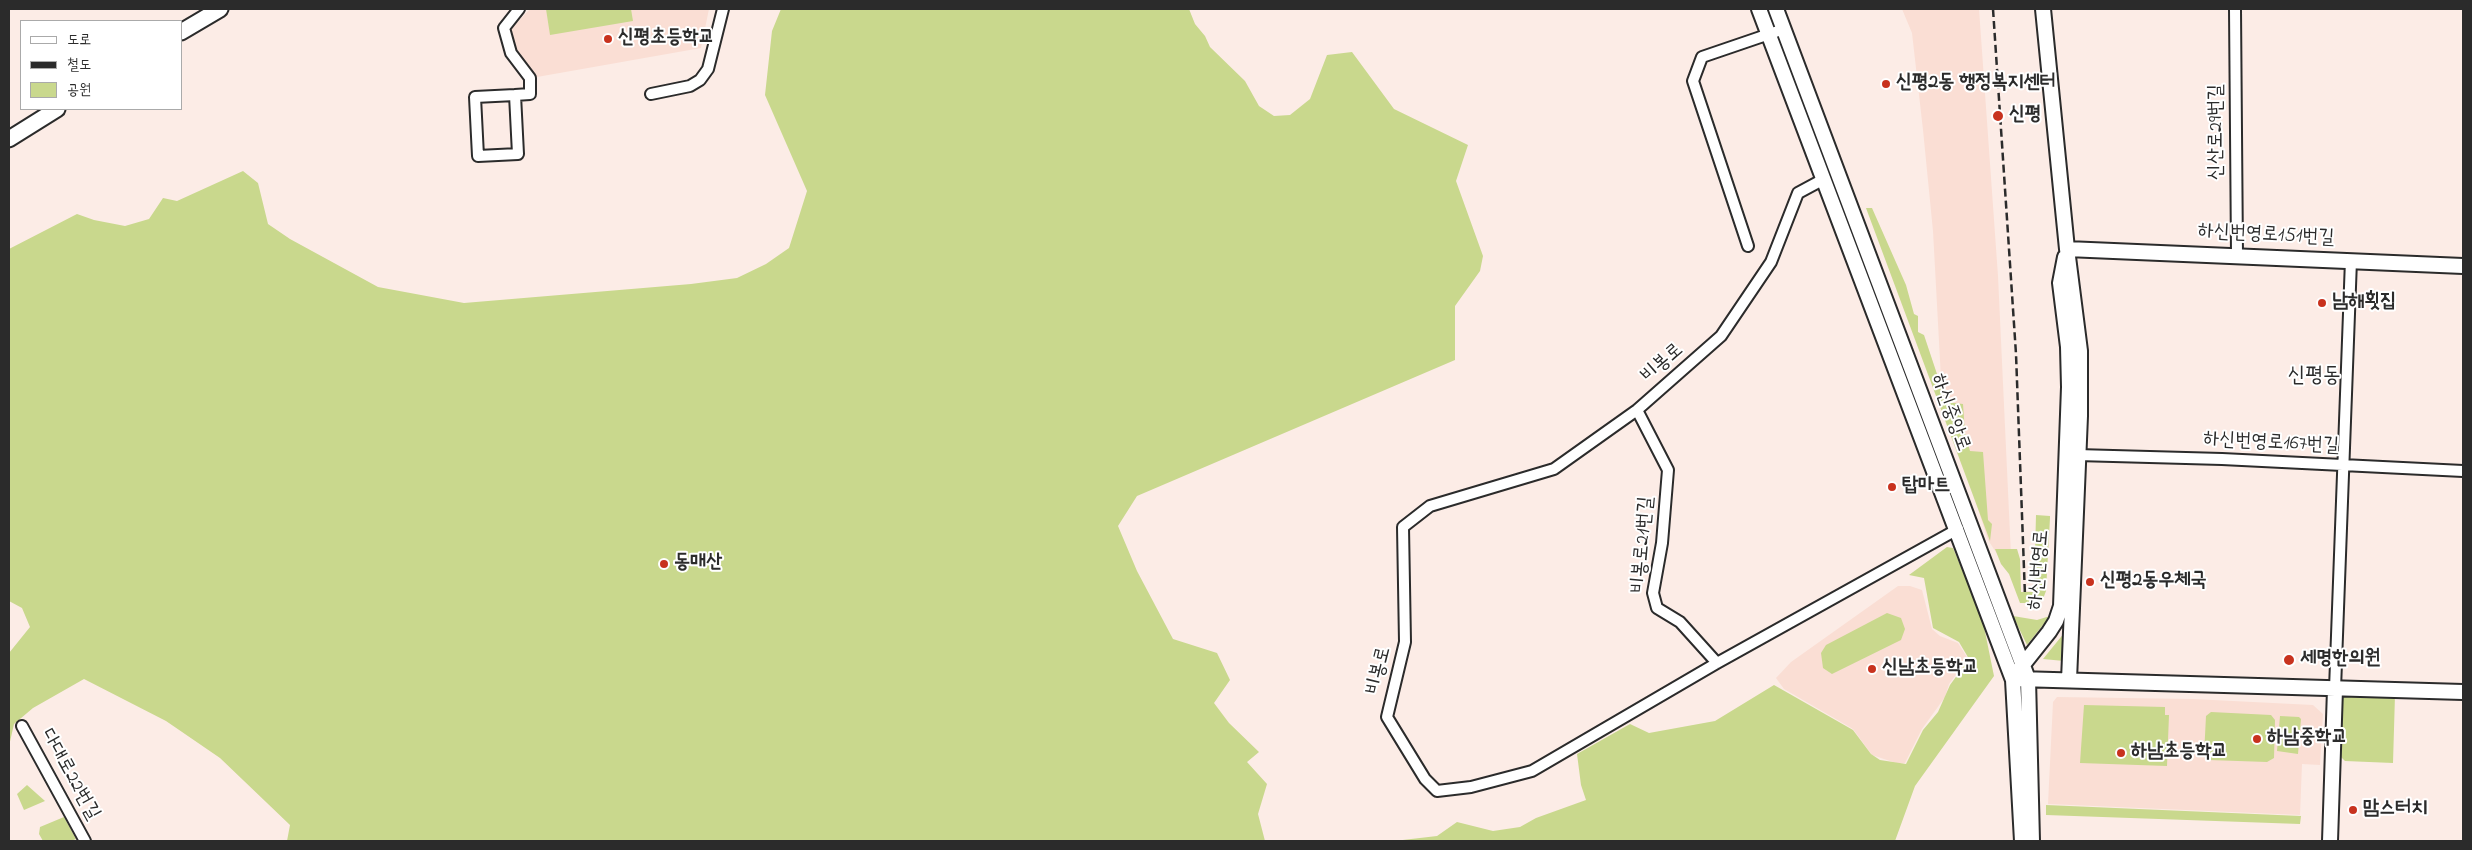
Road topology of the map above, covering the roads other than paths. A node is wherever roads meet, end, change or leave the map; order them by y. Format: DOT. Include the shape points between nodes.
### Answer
graph roads {
  1 [pos="220,9"];
  2 [pos="519,9"];
  3 [pos="723,9"];
  4 [pos="1759,9"];
  5 [pos="1776,9"];
  6 [pos="2043,9"];
  7 [pos="2235,9"];
  8 [pos="1784,28"];
  9 [pos="182,31"];
  10 [pos="1768,34"];
  11 [pos="650,94"];
  12 [pos="515,95"];
  13 [pos="55,110"];
  14 [pos="9,139"];
  15 [pos="1838,172"];
  16 [pos="1824,179"];
  17 [pos="1748,246"];
  18 [pos="2067,249"];
  19 [pos="2237,255"];
  20 [pos="2352,260"];
  21 [pos="2463,266"];
  22 [pos="1636,410"];
  23 [pos="2072,455"];
  24 [pos="2344,465"];
  25 [pos="2463,471"];
  26 [pos="1964,527"];
  27 [pos="2071,612"];
  28 [pos="1716,663"];
  29 [pos="2022,665"];
  30 [pos="2070,680"];
  31 [pos="2028,684"];
  32 [pos="2013,685"];
  33 [pos="2335,689"];
  34 [pos="2463,692"];
  35 [pos="22,726"];
  36 [pos="2024,769"];
  37 [pos="2025,802"];
  38 [pos="85,841"];
  39 [pos="2022,841"];
  40 [pos="2032,841"];
  41 [pos="2330,841"];
  1 -- 9 [label="main road"];
  2 -- 12 [label="street" via="504,28 511,53 530,78 530,94"];
  3 -- 11 [label="street" via="708,69 700,80 690,86"];
  4 -- 10 [label="street"];
  5 -- 8 [label="street, 하신중앙로"];
  6 -- 18 [label="street, 하신번영로"];
  7 -- 19 [label="street, 신산로29번길"];
  8 -- 10 [label="street"];
  8 -- 15 [label="street, 하신중앙로"];
  10 -- 16 [label="street"];
  10 -- 17 [label="street" via="1702,57 1693,81"];
  12 -- 12 [label="street" via="518,154 478,156 475,96"];
  13 -- 14 [label="main road"];
  15 -- 16 [label="street"];
  15 -- 26 [label="street, 하신중앙로"];
  16 -- 22 [label="street, 비봉로" via="1798,193 1771,262 1721,336"];
  16 -- 26 [label="street"];
  18 -- 19 [label="street, 하신번영로151번길"];
  18 -- 23 [label="street, 하신번영로" via="2080,351"];
  19 -- 20 [label="street, 하신번영로151번길"];
  20 -- 21 [label="street, 하신번영로151번길"];
  20 -- 24 [label="street"];
  22 -- 28 [label="street, 비봉로21번길" via="1668,470 1662,542 1653,594 1656,608 1680,622"];
  22 -- 28 [label="street, 비봉로" via="1554,469 1430,506 1403,527 1405,642 1387,717 1425,779 1437,791 1471,788 1532,771"];
  23 -- 24 [label="street, 하신번영로167번길"];
  23 -- 27 [label="street, 하신번영로"];
  23 -- 29 [label="street, 하신번영로" via="2061,606 2050,632"];
  24 -- 25 [label="street, 하신번영로167번길"];
  24 -- 33 [label="street"];
  26 -- 28 [label="street, 비봉로"];
  26 -- 29 [label="street, 하신중앙로"];
  26 -- 32 [label="street, 하신중앙로"];
  27 -- 30 [label="street, 하신번영로"];
  27 -- 31 [label="street" via="2064,626 2034,662"];
  29 -- 31 [label="street, 하신중앙로"];
  29 -- 32 [label="street, 하신번영로"];
  30 -- 31 [label="street"];
  30 -- 33 [label="street"];
  31 -- 32 [label="street"];
  31 -- 33 [label="street" via="2326,695"];
  31 -- 36 [label="street, 하신중앙로"];
  32 -- 36 [label="street, 하신중앙로"];
  33 -- 34 [label="street"];
  33 -- 41 [label="street"];
  35 -- 38 [label="street, 다대로22번길"];
  36 -- 37 [label="street, 하신중앙로"];
  37 -- 39 [label="street, 하신중앙로"];
  37 -- 40 [label="street, 하신중앙로"];
}
